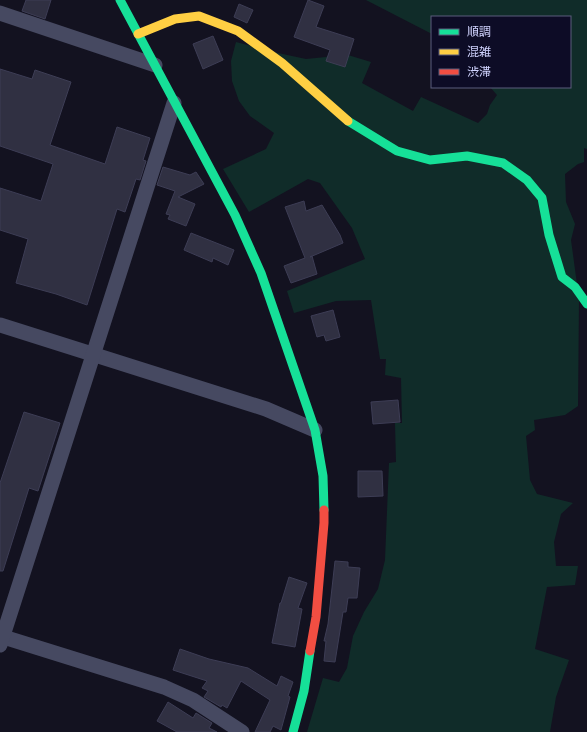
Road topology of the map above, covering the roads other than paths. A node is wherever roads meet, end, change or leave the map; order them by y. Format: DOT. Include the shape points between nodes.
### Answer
graph roads {
  1 [pos="120,0"];
  2 [pos="0,13"];
  3 [pos="138,34"];
  4 [pos="154,66"];
  5 [pos="174,103"];
  6 [pos="587,304"];
  7 [pos="0,325"];
  8 [pos="93,355"];
  9 [pos="315,430"];
  10 [pos="1,639"];
  11 [pos="242,732"];
  12 [pos="293,732"];
  1 -- 3 [label="street"];
  2 -- 4 [label="street"];
  3 -- 4 [label="street"];
  3 -- 6 [label="street" via="175,19 199,16 238,31 282,63 346,120 397,151 430,160 467,156 503,163 527,180 542,198 549,235 562,277 575,287"];
  4 -- 5 [label="street"];
  5 -- 8 [label="street"];
  5 -- 9 [label="street" via="235,214 261,273"];
  7 -- 8 [label="street"];
  8 -- 9 [label="street" via="266,409"];
  8 -- 10 [label="street"];
  9 -- 12 [label="street" via="323,476 324,523 316,617 304,691"];
  10 -- 11 [label="street" via="164,687 193,700"];
}
